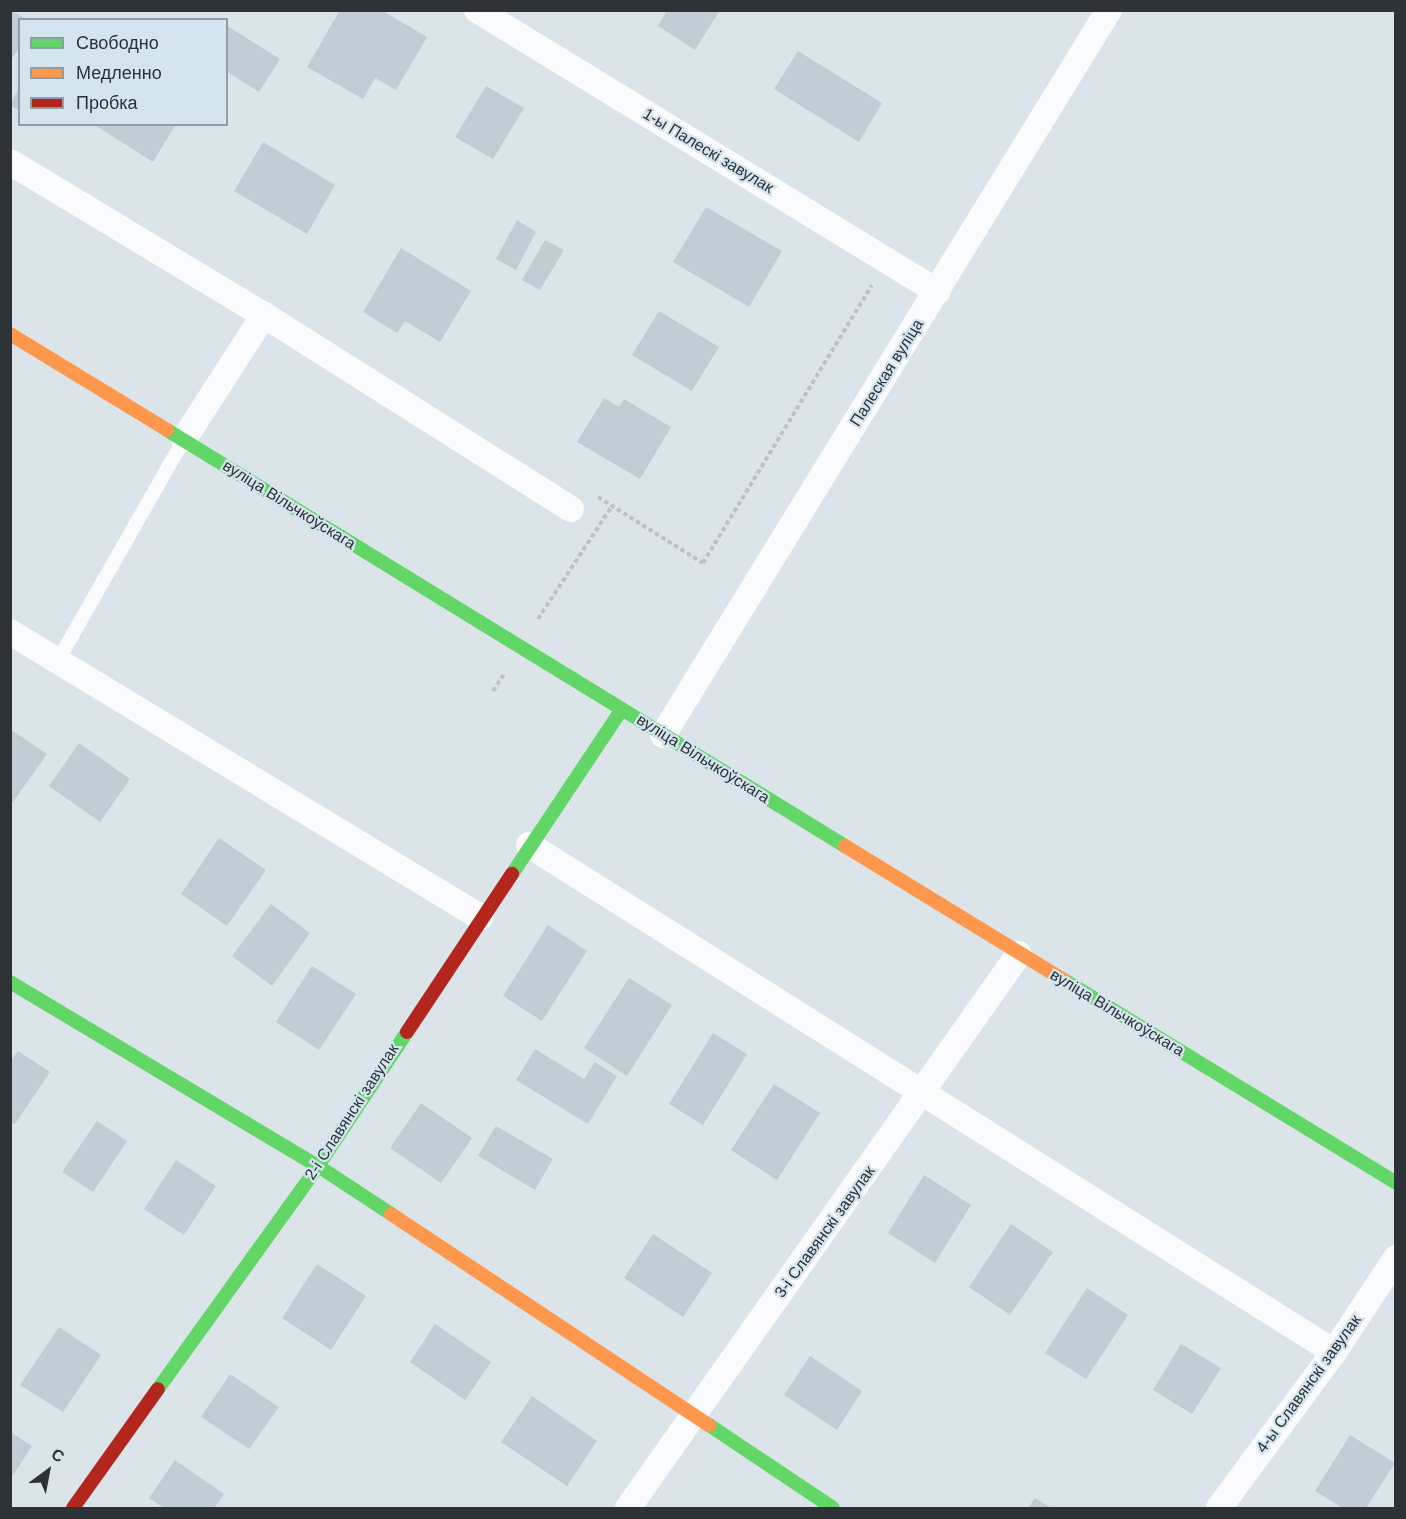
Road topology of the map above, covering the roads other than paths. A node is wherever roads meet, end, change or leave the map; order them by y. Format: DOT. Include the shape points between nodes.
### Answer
graph roads {
  1 [pos="477,10"];
  2 [pos="1110,10"];
  3 [pos="10,162"];
  4 [pos="938,292"];
  5 [pos="264,315"];
  6 [pos="15,337"];
  7 [pos="10,352"];
  8 [pos="184,439"];
  9 [pos="571,509"];
  10 [pos="10,632"];
  11 [pos="57,662"];
  12 [pos="621,709"];
  13 [pos="663,735"];
  14 [pos="529,845"];
  15 [pos="480,917"];
  16 [pos="1019,954"];
  17 [pos="10,982"];
  18 [pos="923,1095"];
  19 [pos="318,1166"];
  20 [pos="1395,1183"];
  21 [pos="1395,1258"];
  22 [pos="1334,1352"];
  23 [pos="693,1415"];
  24 [pos="73,1509"];
  25 [pos="628,1509"];
  26 [pos="834,1509"];
  27 [pos="1219,1509"];
  1 -- 4 [label="street, 1-ы Палескі завулак"];
  2 -- 4 [label="street, Палеская вуліца"];
  3 -- 5 [label="street"];
  4 -- 13 [label="street, Палеская вуліца"];
  5 -- 8 [label="street"];
  5 -- 9 [label="street"];
  6 -- 7 [label="lane"];
  6 -- 8 [label="street, вуліца Вільчкоўскага"];
  8 -- 11 [label="lane"];
  8 -- 12 [label="street, вуліца Вільчкоўскага"];
  10 -- 11 [label="street"];
  11 -- 15 [label="street"];
  12 -- 13 [label="street, вуліца Вільчкоўскага"];
  12 -- 14 [label="street, 2-і Славянскі завулак"];
  13 -- 16 [label="street, вуліца Вільчкоўскага"];
  14 -- 15 [label="street, 2-і Славянскі завулак"];
  14 -- 18 [label="street"];
  15 -- 19 [label="street, 2-і Славянскі завулак"];
  16 -- 18 [label="street, 3-і Славянскі завулак"];
  16 -- 20 [label="street, вуліца Вільчкоўскага"];
  17 -- 19 [label="street"];
  18 -- 22 [label="street"];
  18 -- 23 [label="street, 3-і Славянскі завулак"];
  19 -- 23 [label="street"];
  19 -- 24 [label="street, 2-і Славянскі завулак"];
  21 -- 22 [label="street, 4-ы Славянскі завулак"];
  22 -- 27 [label="street, 4-ы Славянскі завулак"];
  23 -- 25 [label="street, 3-і Славянскі завулак"];
  23 -- 26 [label="street"];
}
